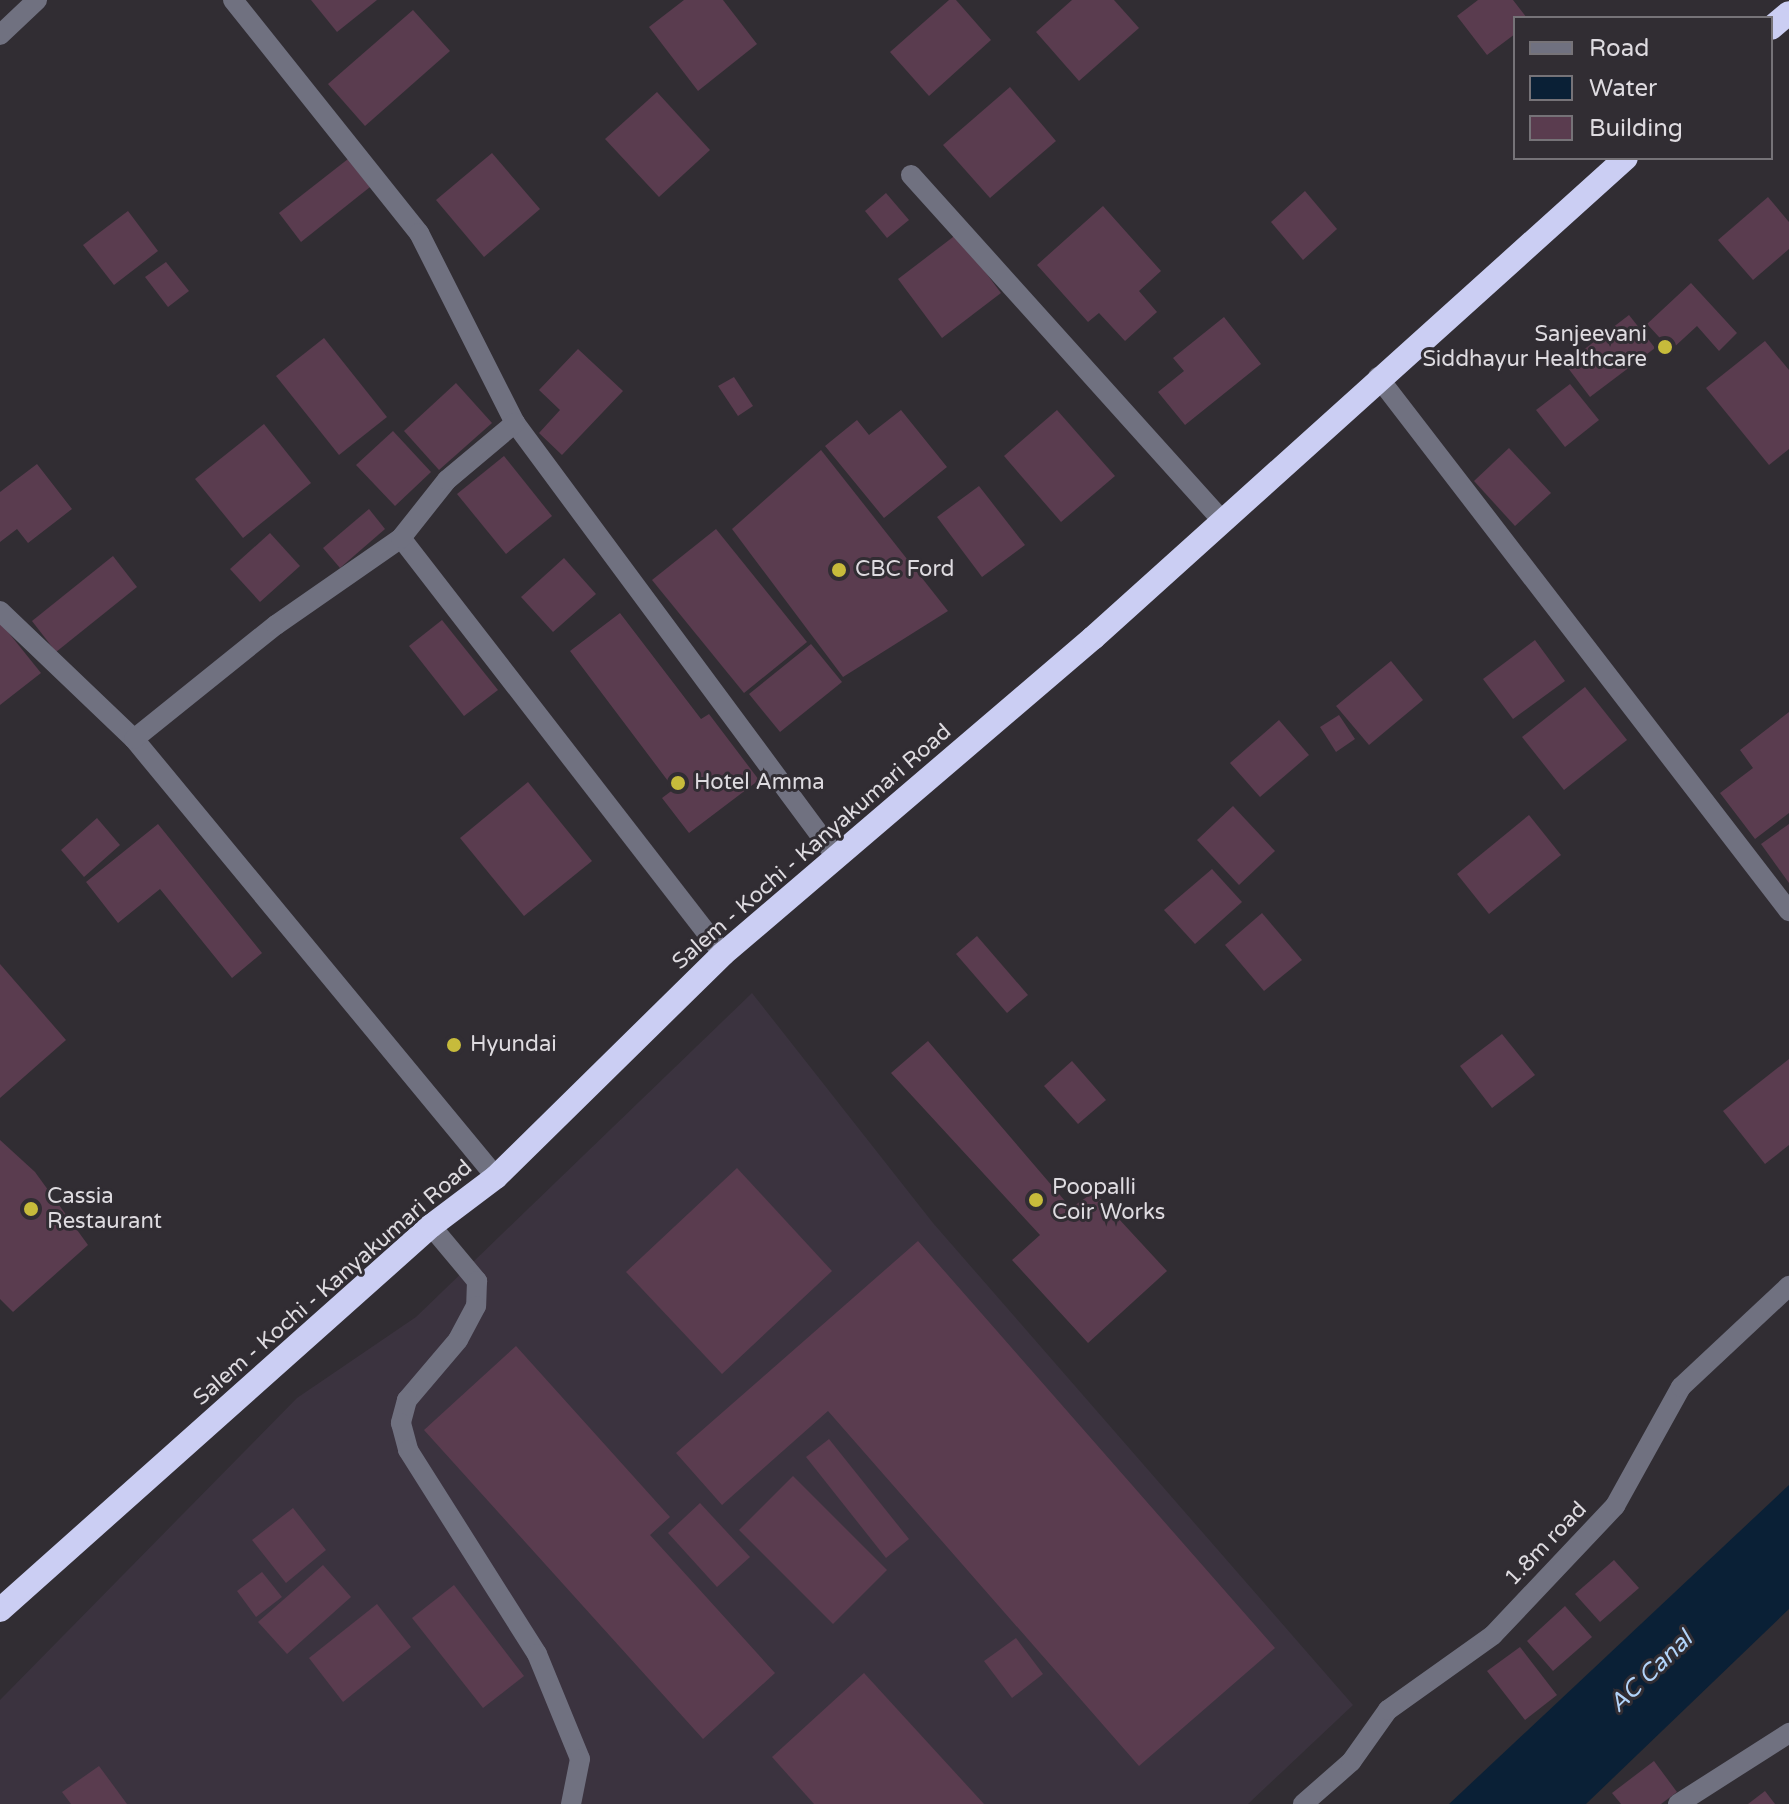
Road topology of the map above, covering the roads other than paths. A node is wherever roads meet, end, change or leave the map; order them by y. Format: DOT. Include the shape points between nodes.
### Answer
graph roads {
  1 [pos="37,0"];
  2 [pos="233,0"];
  3 [pos="1789,13"];
  4 [pos="1773,26"];
  5 [pos="0,35"];
  6 [pos="1624,160"];
  7 [pos="911,175"];
  8 [pos="1378,377"];
  9 [pos="515,423"];
  10 [pos="1222,520"];
  11 [pos="401,538"];
  12 [pos="0,611"];
  13 [pos="134,739"];
  14 [pos="837,858"];
  15 [pos="1789,911"];
  16 [pos="723,954"];
  17 [pos="496,1177"];
  18 [pos="431,1226"];
  19 [pos="1789,1286"];
  20 [pos="0,1610"];
  21 [pos="1787,1738"];
  22 [pos="571,1804"];
  23 [pos="1303,1804"];
  24 [pos="1678,1804"];
  1 -- 5 [label="street"];
  2 -- 9 [label="street" via="419,233"];
  3 -- 4 [label="highway"];
  6 -- 8 [label="highway, Salem - Kochi - Kanyakumari Road"];
  7 -- 10 [label="street"];
  8 -- 10 [label="highway, Salem - Kochi - Kanyakumari Road"];
  8 -- 15 [label="street"];
  9 -- 11 [label="street" via="447,480"];
  9 -- 14 [label="street"];
  10 -- 14 [label="highway, Salem - Kochi - Kanyakumari Road"];
  11 -- 13 [label="street" via="276,625"];
  11 -- 16 [label="street"];
  12 -- 13 [label="street"];
  13 -- 17 [label="street"];
  14 -- 16 [label="highway, Salem - Kochi - Kanyakumari Road"];
  16 -- 17 [label="highway, Salem - Kochi - Kanyakumari Road"];
  17 -- 18 [label="highway, Salem - Kochi - Kanyakumari Road"];
  18 -- 20 [label="highway, Salem - Kochi - Kanyakumari Road"];
  18 -- 22 [label="street" via="477,1281 476,1306 458,1340 407,1400 401,1423 408,1450 537,1654 580,1759"];
  19 -- 23 [label="street, 1.8m road" via="1681,1387 1615,1506 1493,1635 1388,1710 1351,1762"];
  21 -- 24 [label="street"];
}
